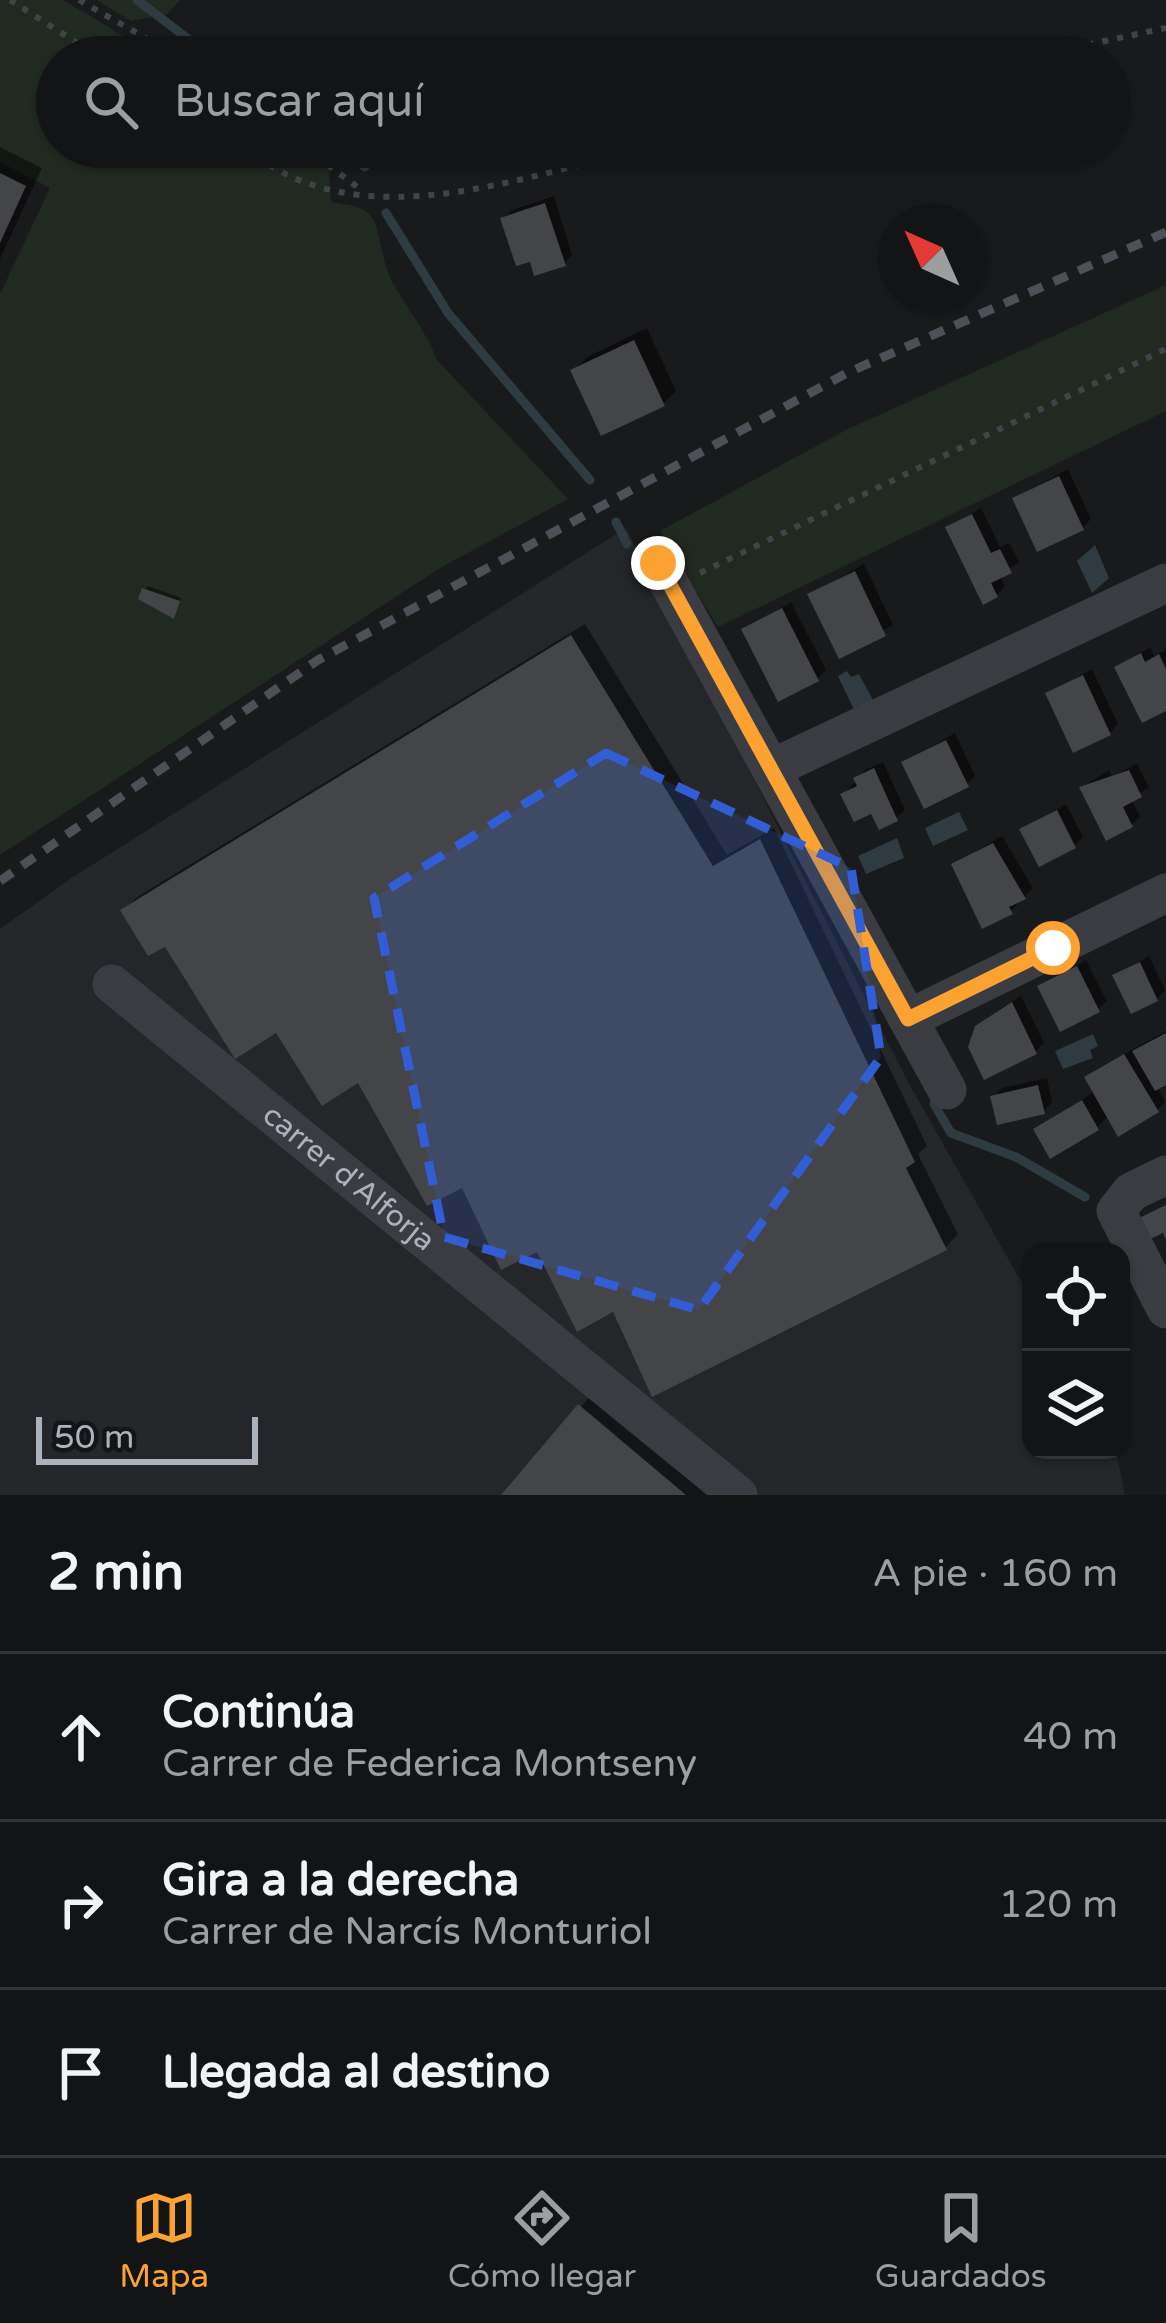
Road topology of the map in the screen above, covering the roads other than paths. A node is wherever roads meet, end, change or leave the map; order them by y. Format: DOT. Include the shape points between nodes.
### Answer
graph roads {
  1 [pos="672,572"];
  2 [pos="1166,583"];
  3 [pos="772,768"];
  4 [pos="1166,893"];
  5 [pos="112,984"];
  6 [pos="908,1019"];
  7 [pos="946,1090"];
  8 [pos="1166,1175"];
  9 [pos="1166,1310"];
  10 [pos="738,1495"];
  1 -- 3 [label="street"];
  2 -- 3 [label="street"];
  3 -- 6 [label="street"];
  4 -- 6 [label="street"];
  5 -- 10 [label="street, carrer d'Alforja"];
  6 -- 7 [label="street"];
  8 -- 9 [label="street" via="1131,1192 1116,1211"];
}
